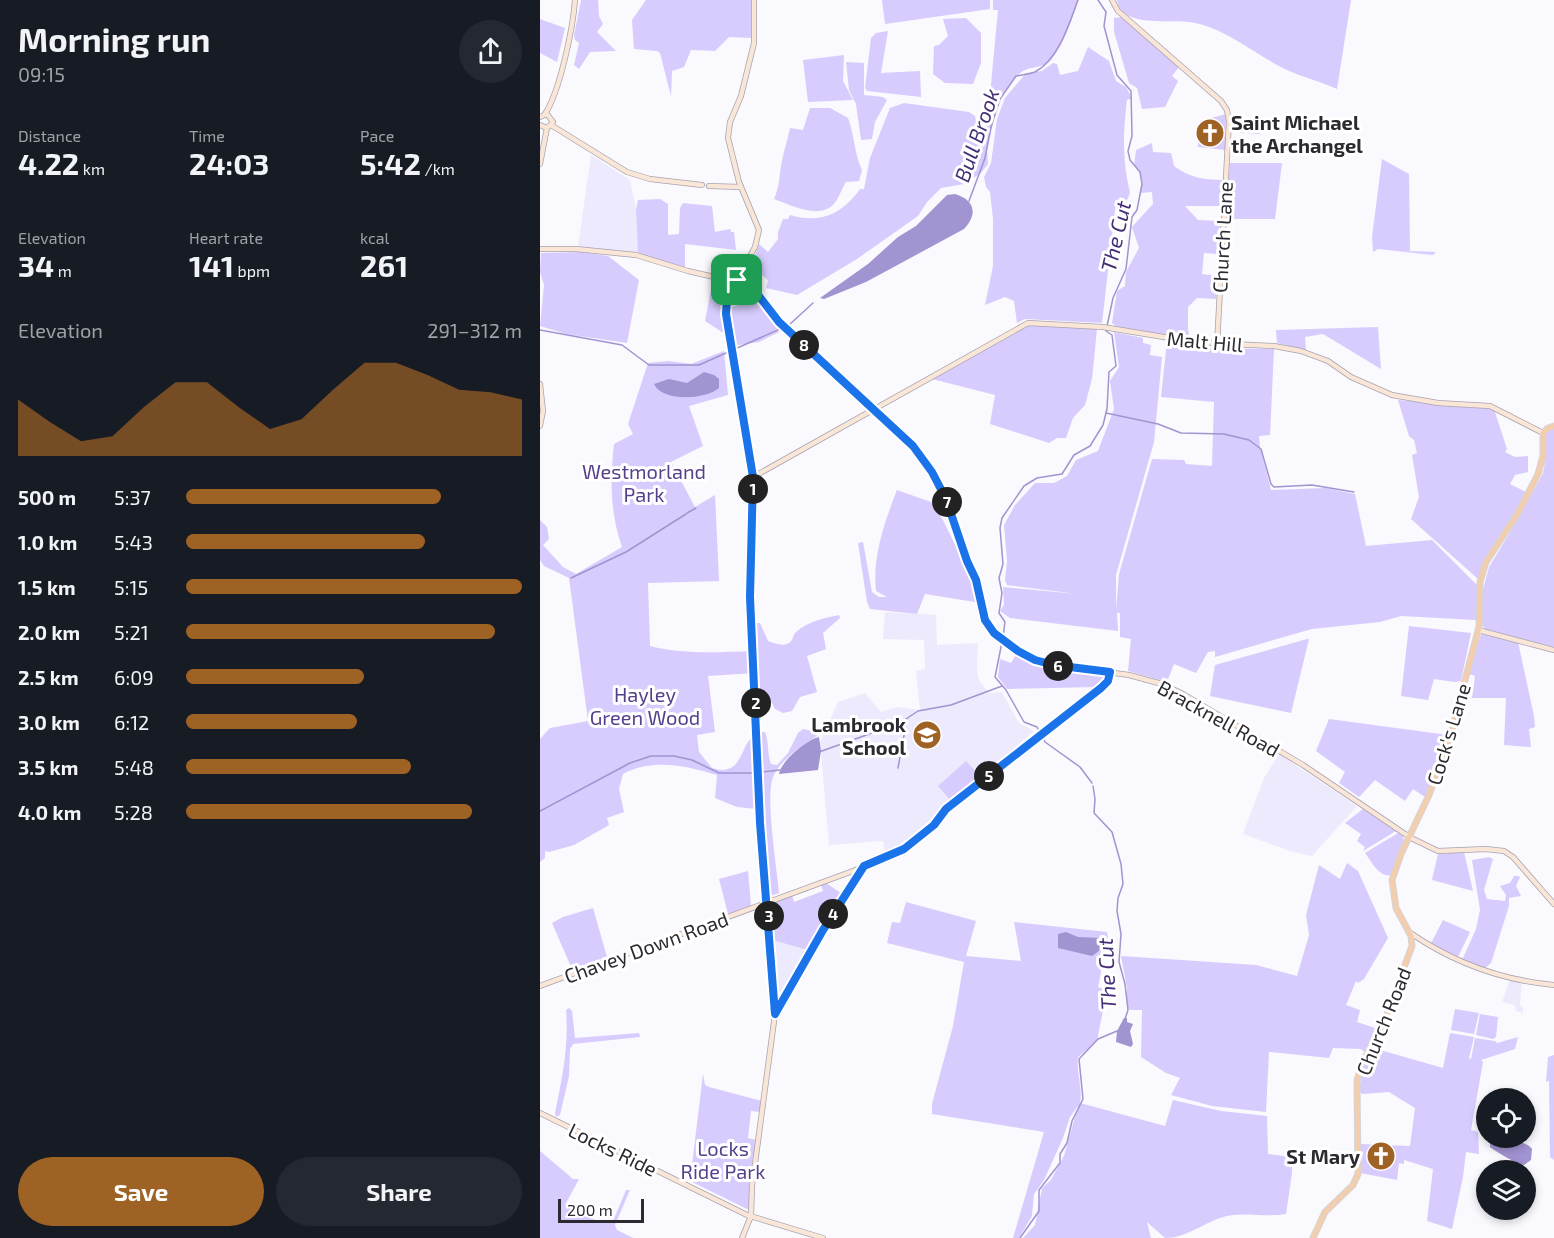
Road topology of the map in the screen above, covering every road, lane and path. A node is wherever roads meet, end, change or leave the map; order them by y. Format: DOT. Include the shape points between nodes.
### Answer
graph roads {
  1 [pos="575,0"];
  2 [pos="754,0"];
  3 [pos="1112,0"];
  4 [pos="552,100"];
  5 [pos="542,116"];
  6 [pos="551,117"];
  7 [pos="545,126"];
  8 [pos="540,164"];
  9 [pos="702,184"];
  10 [pos="709,186"];
  11 [pos="741,187"];
  12 [pos="541,250"];
  13 [pos="737,280"];
  14 [pos="1217,345"];
  15 [pos="540,384"];
  16 [pos="873,409"];
  17 [pos="540,426"];
  18 [pos="1554,426"];
  19 [pos="1543,433"];
  20 [pos="753,477"];
  21 [pos="1479,629"];
  22 [pos="1554,650"];
  23 [pos="1110,672"];
  24 [pos="1411,838"];
  25 [pos="864,866"];
  26 [pos="852,871"];
  27 [pos="855,878"];
  28 [pos="768,903"];
  29 [pos="1554,904"];
  30 [pos="1409,932"];
  31 [pos="1423,943"];
  32 [pos="1412,946"];
  33 [pos="1554,985"];
  34 [pos="540,986"];
  35 [pos="775,1014"];
  36 [pos="540,1113"];
  37 [pos="751,1216"];
  38 [pos="742,1238"];
  39 [pos="823,1238"];
  40 [pos="1313,1238"];
  1 -- 4 [label="main road"];
  2 -- 11 [label="main road" via="754,43 728,131"];
  3 -- 14 [label="main road, Church Lane" via="1118,11 1221,100 1227,110"];
  4 -- 5 [label="main road"];
  4 -- 6 [label="main road"];
  5 -- 6 [label="main road"];
  6 -- 7 [label="main road"];
  7 -- 8 [label="main road"];
  7 -- 9 [label="main road" via="627,172 650,179"];
  10 -- 11 [label="main road"];
  11 -- 13 [label="main road" via="759,230"];
  12 -- 13 [label="main road" via="636,255 688,271"];
  13 -- 16 [label="main road, Bracknell Road" via="752,287 785,327"];
  13 -- 20 [label="main road" via="726,302 730,350"];
  14 -- 16 [label="main road, Malt Hill" via="1107,327 1028,323"];
  14 -- 19 [label="main road, Malt Hill" via="1274,346 1301,351 1393,395 1490,406"];
  15 -- 17 [label="main road"];
  16 -- 20 [label="main road, Malt Hill"];
  16 -- 23 [label="main road, Bracknell Road" via="913,446 932,472 976,580 985,620 994,633 1035,660"];
  18 -- 19 [label="main road"];
  19 -- 21 [label="main road, Cock's Lane" via="1538,474 1486,562 1480,582"];
  20 -- 28 [label="main road" via="750,597"];
  21 -- 22 [label="main road"];
  21 -- 24 [label="main road, Cock's Lane" via="1449,741"];
  23 -- 24 [label="main road, Bracknell Road" via="1162,684 1193,699 1303,765"];
  23 -- 25 [label="main road, Chavey Down Road" via="1101,688 946,809 934,825 904,849"];
  24 -- 29 [label="main road, Bracknell Road" via="1438,851 1504,851"];
  24 -- 30 [label="main road, Cock's Lane" via="1392,880 1396,908"];
  25 -- 26 [label="main road, Chavey Down Road"];
  25 -- 27 [label="main road"];
  26 -- 27 [label="main road"];
  26 -- 28 [label="main road, Chavey Down Road"];
  27 -- 35 [label="main road"];
  28 -- 34 [label="main road, Chavey Down Road"];
  28 -- 35 [label="main road"];
  30 -- 31 [label="main road"];
  30 -- 32 [label="main road, Church Road"];
  31 -- 32 [label="main road"];
  31 -- 33 [label="main road" via="1473,968"];
  32 -- 40 [label="main road, Church Road" via="1385,1019 1361,1065 1357,1178 1325,1212"];
  35 -- 37 [label="main road"];
  36 -- 37 [label="main road, Locks Ride"];
  37 -- 38 [label="main road"];
  37 -- 39 [label="main road, Locks Ride"];
}
